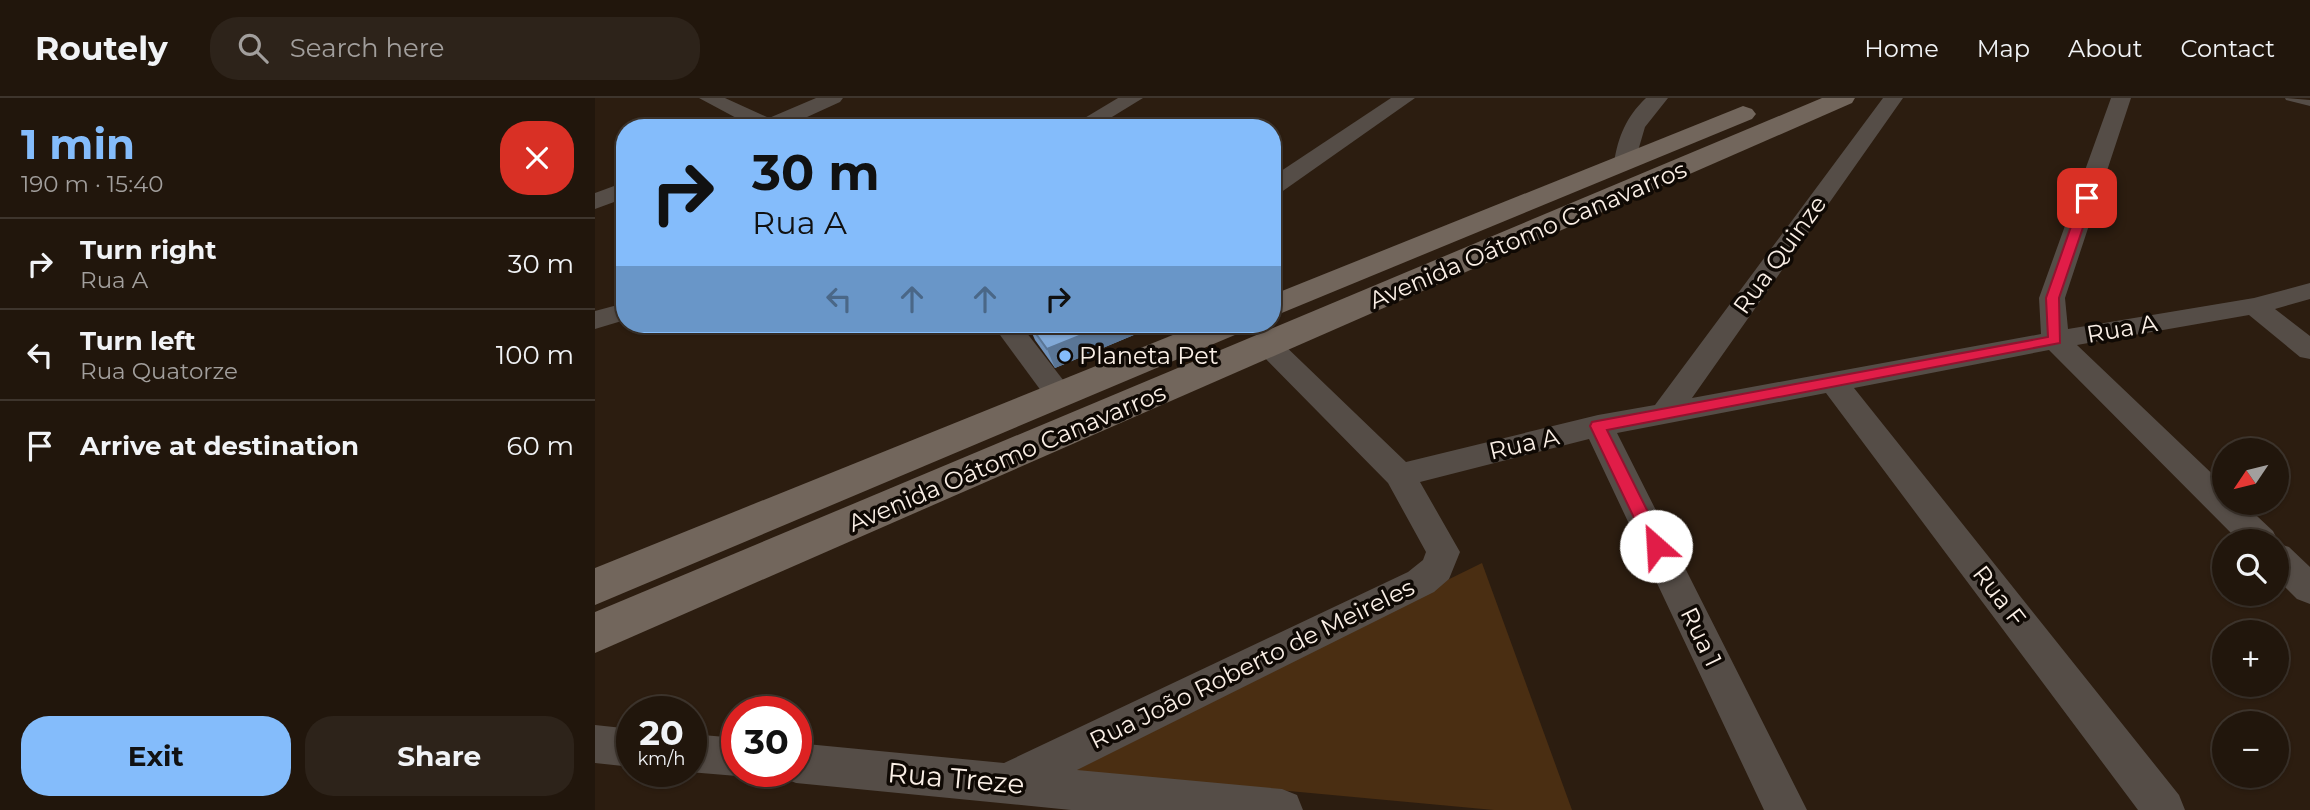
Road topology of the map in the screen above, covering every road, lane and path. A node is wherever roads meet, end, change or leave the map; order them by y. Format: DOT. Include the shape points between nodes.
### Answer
graph roads {
  1 [pos="709,98"];
  2 [pos="833,98"];
  3 [pos="1133,98"];
  4 [pos="1405,98"];
  5 [pos="1658,98"];
  6 [pos="1783,98"];
  7 [pos="1843,98"];
  8 [pos="1893,98"];
  9 [pos="2122,98"];
  10 [pos="2290,98"];
  11 [pos="2304,101"];
  12 [pos="752,119"];
  13 [pos="787,119"];
  14 [pos="1094,119"];
  15 [pos="1625,163"];
  16 [pos="1281,182"];
  17 [pos="616,193"];
  18 [pos="595,202"];
  19 [pos="2310,291"];
  20 [pos="1281,303"];
  21 [pos="2254,306"];
  22 [pos="616,314"];
  23 [pos="595,320"];
  24 [pos="1013,333"];
  25 [pos="1208,333"];
  26 [pos="2055,340"];
  27 [pos="1269,346"];
  28 [pos="2310,350"];
  29 [pos="1833,381"];
  30 [pos="1060,396"];
  31 [pos="1666,412"];
  32 [pos="1598,426"];
  33 [pos="1400,475"];
  34 [pos="2249,529"];
  35 [pos="2289,568"];
  36 [pos="595,587"];
  37 [pos="2310,589"];
  38 [pos="595,633"];
  39 [pos="595,744"];
  40 [pos="616,746"];
  41 [pos="812,765"];
  42 [pos="1007,783"];
  43 [pos="1282,810"];
  44 [pos="1786,810"];
  45 [pos="2164,810"];
  1 -- 12 [label="street"];
  2 -- 13 [label="street"];
  3 -- 14 [label="street"];
  4 -- 16 [label="street"];
  5 -- 15 [label="street" via="1630,131"];
  6 -- 15 [label="main road, Avenida Oátomo Canavarros"];
  7 -- 27 [label="main road, Avenida Oátomo Canavarros"];
  8 -- 31 [label="street, Rua Quinze"];
  9 -- 26 [label="street" via="2052,298"];
  10 -- 11 [label="lane"];
  15 -- 20 [label="main road, Avenida Oátomo Canavarros"];
  17 -- 18 [label="street"];
  19 -- 21 [label="street, Rua A"];
  21 -- 26 [label="street, Rua A"];
  21 -- 28 [label="street"];
  22 -- 23 [label="street"];
  24 -- 30 [label="street"];
  25 -- 30 [label="main road, Avenida Oátomo Canavarros"];
  26 -- 29 [label="street, Rua A"];
  26 -- 34 [label="street"];
  27 -- 33 [label="street"];
  27 -- 38 [label="main road, Avenida Oátomo Canavarros"];
  29 -- 31 [label="street, Rua A"];
  29 -- 45 [label="street, Rua F"];
  30 -- 36 [label="main road, Avenida Oátomo Canavarros"];
  31 -- 32 [label="street, Rua A"];
  32 -- 33 [label="street, Rua A"];
  32 -- 44 [label="street, Rua 1"];
  33 -- 42 [label="street, Rua João Roberto de Meireles" via="1443,552 1437,569 1421,582"];
  35 -- 37 [label="street"];
  39 -- 40 [label="street"];
  41 -- 42 [label="street, Rua Treze"];
  42 -- 43 [label="street, Rua Treze"];
}
